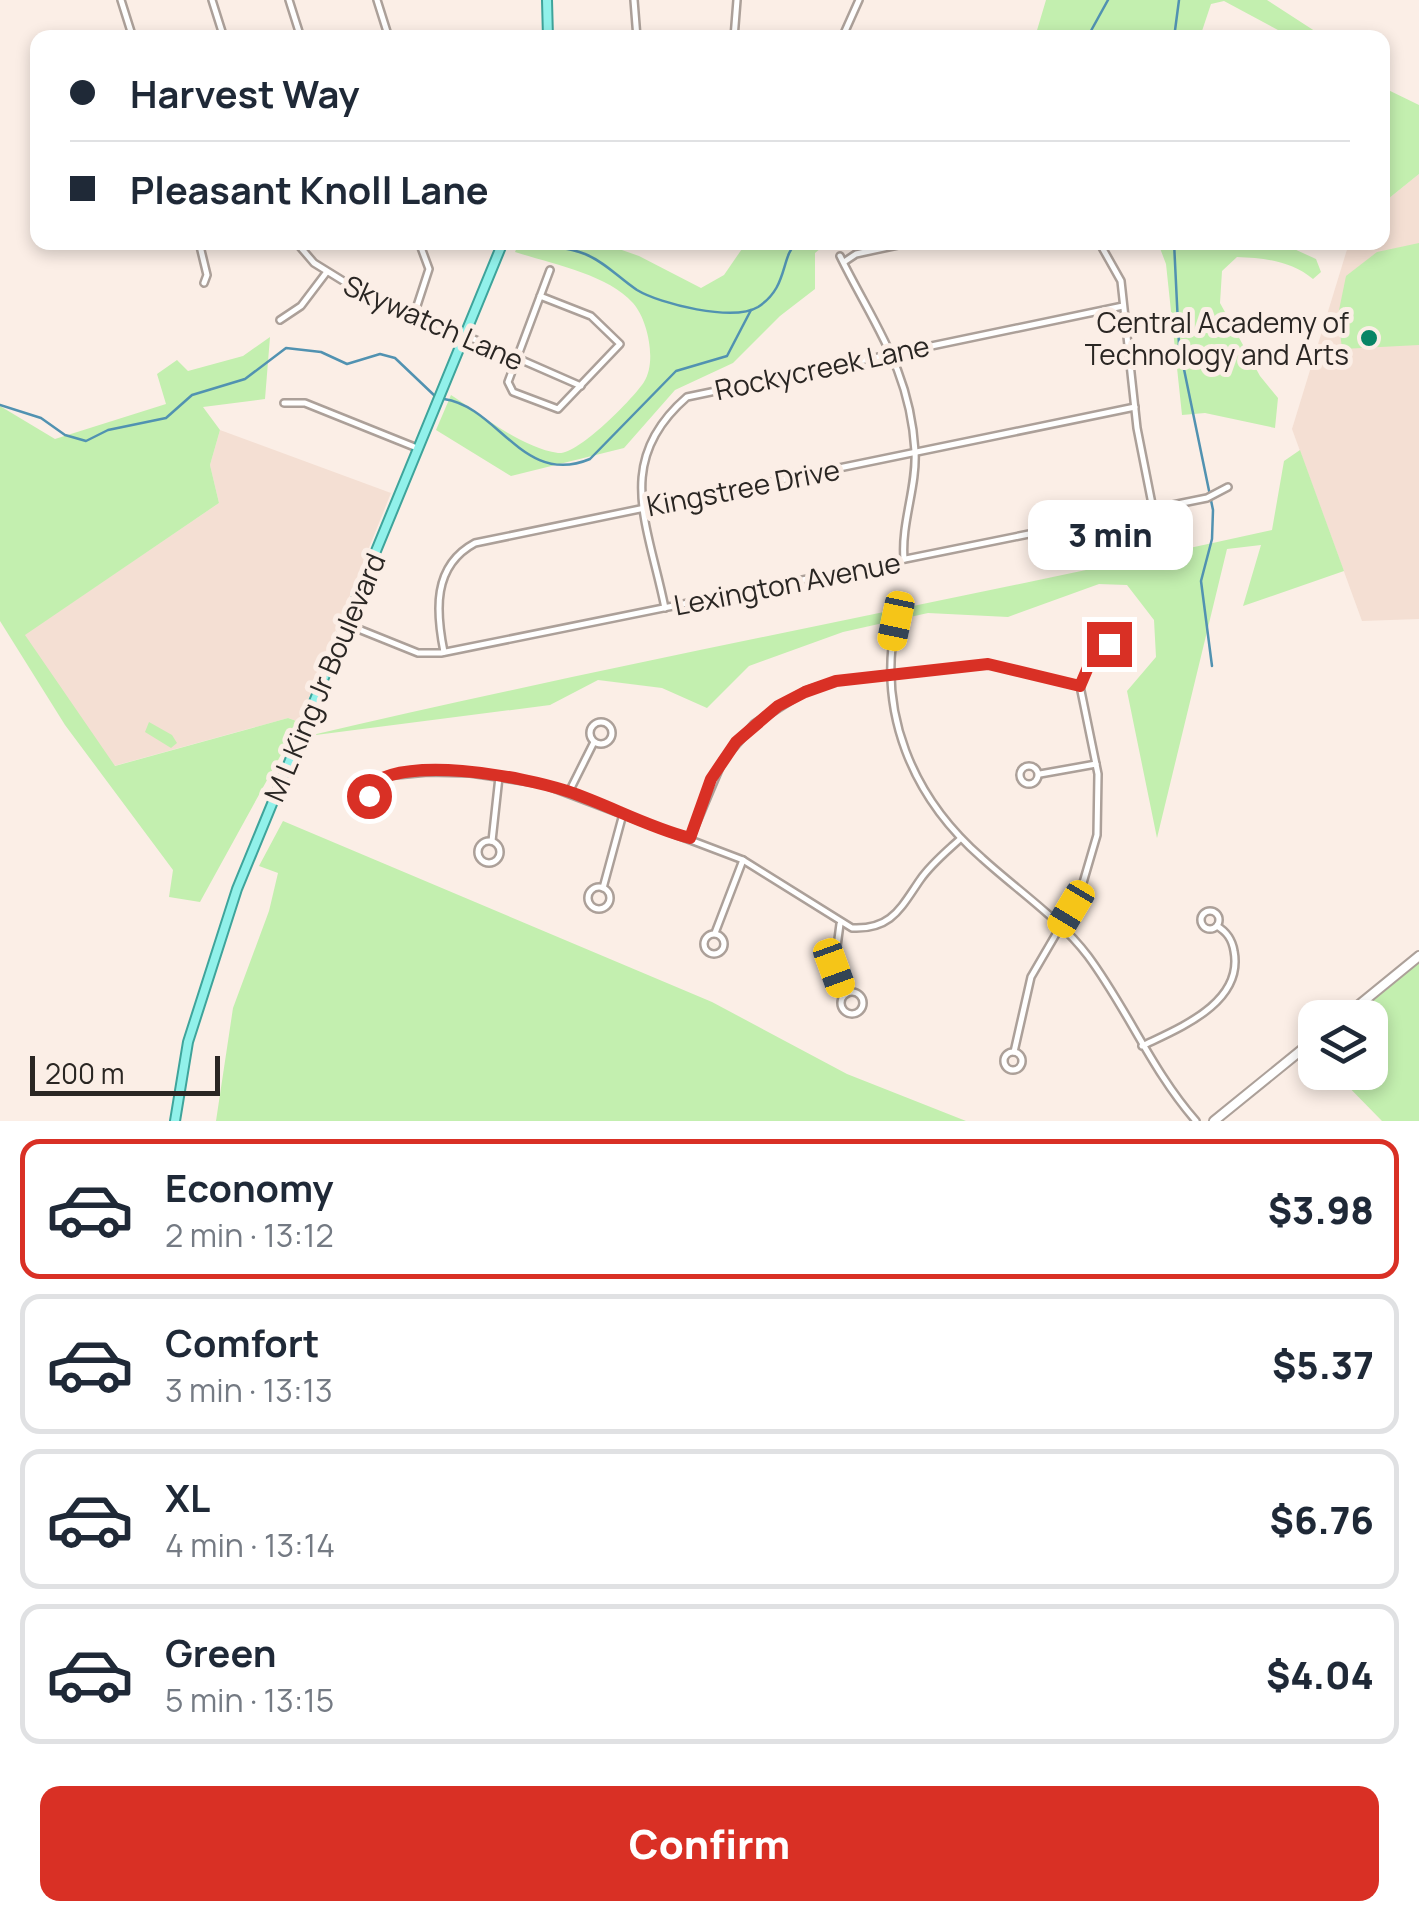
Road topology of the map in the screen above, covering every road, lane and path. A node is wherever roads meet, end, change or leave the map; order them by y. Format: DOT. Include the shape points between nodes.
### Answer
graph roads {
  1 [pos="120,0"];
  2 [pos="212,0"];
  3 [pos="289,0"];
  4 [pos="377,0"];
  5 [pos="547,0"];
  6 [pos="634,0"];
  7 [pos="736,0"];
  8 [pos="859,0"];
  9 [pos="130,30"];
  10 [pos="221,30"];
  11 [pos="298,30"];
  12 [pos="386,30"];
  13 [pos="548,30"];
  14 [pos="636,30"];
  15 [pos="734,30"];
  16 [pos="846,30"];
  17 [pos="201,250"];
  18 [pos="304,250"];
  19 [pos="422,250"];
  20 [pos="501,250"];
  21 [pos="875,250"];
  22 [pos="1104,250"];
  23 [pos="550,270"];
  24 [pos="326,272"];
  25 [pos="204,283"];
  26 [pos="540,296"];
  27 [pos="1123,306"];
  28 [pos="414,315"];
  29 [pos="280,320"];
  30 [pos="464,338"];
  31 [pos="892,353"];
  32 [pos="515,359"];
  33 [pos="582,386"];
  34 [pos="284,403"];
  35 [pos="1134,407"];
  36 [pos="419,449"];
  37 [pos="915,452"];
  38 [pos="1228,487"];
  39 [pos="645,507"];
  40 [pos="1153,509"];
  41 [pos="904,559"];
  42 [pos="665,608"];
  43 [pos="896,621"];
  44 [pos="346,624"];
  45 [pos="1095,651"];
  46 [pos="444,652"];
  47 [pos="889,676"];
  48 [pos="1080,686"];
  49 [pos="594,742"];
  50 [pos="1096,764"];
  51 [pos="1039,774"];
  52 [pos="498,777"];
  53 [pos="365,790"];
  54 [pos="569,792"];
  55 [pos="624,814"];
  56 [pos="690,838"];
  57 [pos="960,838"];
  58 [pos="492,842"];
  59 [pos="743,860"];
  60 [pos="604,888"];
  61 [pos="840,924"];
  62 [pos="1061,926"];
  63 [pos="1217,926"];
  64 [pos="716,933"];
  65 [pos="1419,956"];
  66 [pos="846,994"];
  67 [pos="1364,1000"];
  68 [pos="1142,1046"];
  69 [pos="1014,1052"];
  70 [pos="1298,1053"];
  71 [pos="175,1121"];
  72 [pos="1196,1121"];
  73 [pos="1214,1121"];
  1 -- 9 [label="street"];
  2 -- 10 [label="street"];
  3 -- 11 [label="street"];
  4 -- 12 [label="street"];
  5 -- 13 [label="main road"];
  6 -- 14 [label="street"];
  7 -- 15 [label="street"];
  8 -- 16 [label="street"];
  17 -- 25 [label="street"];
  18 -- 24 [label="street, Skywatch Lane"];
  19 -- 28 [label="street" via="429,269"];
  20 -- 30 [label="main road, M L King Jr Boulevard"];
  21 -- 31 [label="street" via="842,260"];
  22 -- 27 [label="street" via="1118,270"];
  23 -- 26 [label="street"];
  24 -- 28 [label="street, Skywatch Lane"];
  24 -- 29 [label="street" via="301,306"];
  26 -- 32 [label="street"];
  26 -- 33 [label="street" via="590,316 618,338 620,349"];
  27 -- 31 [label="street, Rockycreek Lane"];
  27 -- 35 [label="street"];
  28 -- 30 [label="street, Skywatch Lane"];
  30 -- 32 [label="street, Skywatch Lane"];
  30 -- 36 [label="main road, M L King Jr Boulevard"];
  31 -- 37 [label="street"];
  31 -- 39 [label="street, Rockycreek Lane" via="687,397 648,442 642,461"];
  32 -- 33 [label="street, Skywatch Lane"];
  32 -- 33 [label="street" via="508,388 540,404 564,406"];
  34 -- 36 [label="street" via="304,402"];
  35 -- 37 [label="street, Kingstree Drive"];
  35 -- 40 [label="street"];
  36 -- 44 [label="main road, M L King Jr Boulevard"];
  37 -- 39 [label="street, Kingstree Drive"];
  37 -- 41 [label="street"];
  38 -- 40 [label="street, Lexington Avenue"];
  39 -- 42 [label="street, Rockycreek Lane"];
  39 -- 46 [label="street, Kingstree Drive" via="464,549 436,597"];
  40 -- 41 [label="street, Lexington Avenue"];
  41 -- 42 [label="street, Lexington Avenue"];
  42 -- 46 [label="street, Lexington Avenue"];
  43 -- 47 [label="street"];
  44 -- 46 [label="street, Lexington Avenue" via="418,652"];
  44 -- 71 [label="main road, M L King Jr Boulevard" via="208,971"];
  45 -- 45 [label="street" via="1109,644 1103,632 1090,638"];
  45 -- 48 [label="street"];
  47 -- 48 [label="street" via="988,664"];
  47 -- 56 [label="street" via="836,681 805,692 754,724 711,779"];
  47 -- 57 [label="street" via="897,734 920,783"];
  48 -- 50 [label="street"];
  49 -- 49 [label="street" via="610,739 608,726 592,726"];
  49 -- 54 [label="street"];
  50 -- 51 [label="street"];
  50 -- 62 [label="street" via="1097,835 1080,893"];
  52 -- 53 [label="street" via="405,772"];
  52 -- 54 [label="street"];
  52 -- 58 [label="street"];
  53 -- 53 [label="street" via="349,793 351,807 367,806"];
  54 -- 55 [label="street"];
  55 -- 56 [label="street"];
  55 -- 60 [label="street"];
  56 -- 59 [label="street"];
  57 -- 61 [label="street" via="887,923 868,929"];
  57 -- 62 [label="street"];
  58 -- 58 [label="street" via="478,850 484,862 499,856"];
  59 -- 61 [label="street"];
  59 -- 64 [label="street"];
  60 -- 60 [label="street" via="589,894 596,908 610,900"];
  61 -- 66 [label="street" via="834,968"];
  62 -- 68 [label="street" via="1086,954"];
  62 -- 69 [label="street" via="1026,992"];
  63 -- 68 [label="street" via="1232,940 1236,960 1226,991 1205,1013"];
  64 -- 64 [label="street" via="703,943 710,954 724,946"];
  65 -- 67 [label="main road"];
  66 -- 66 [label="street" via="841,1006 855,1014 862,999"];
  68 -- 72 [label="street"];
  70 -- 73 [label="main road"];
}
